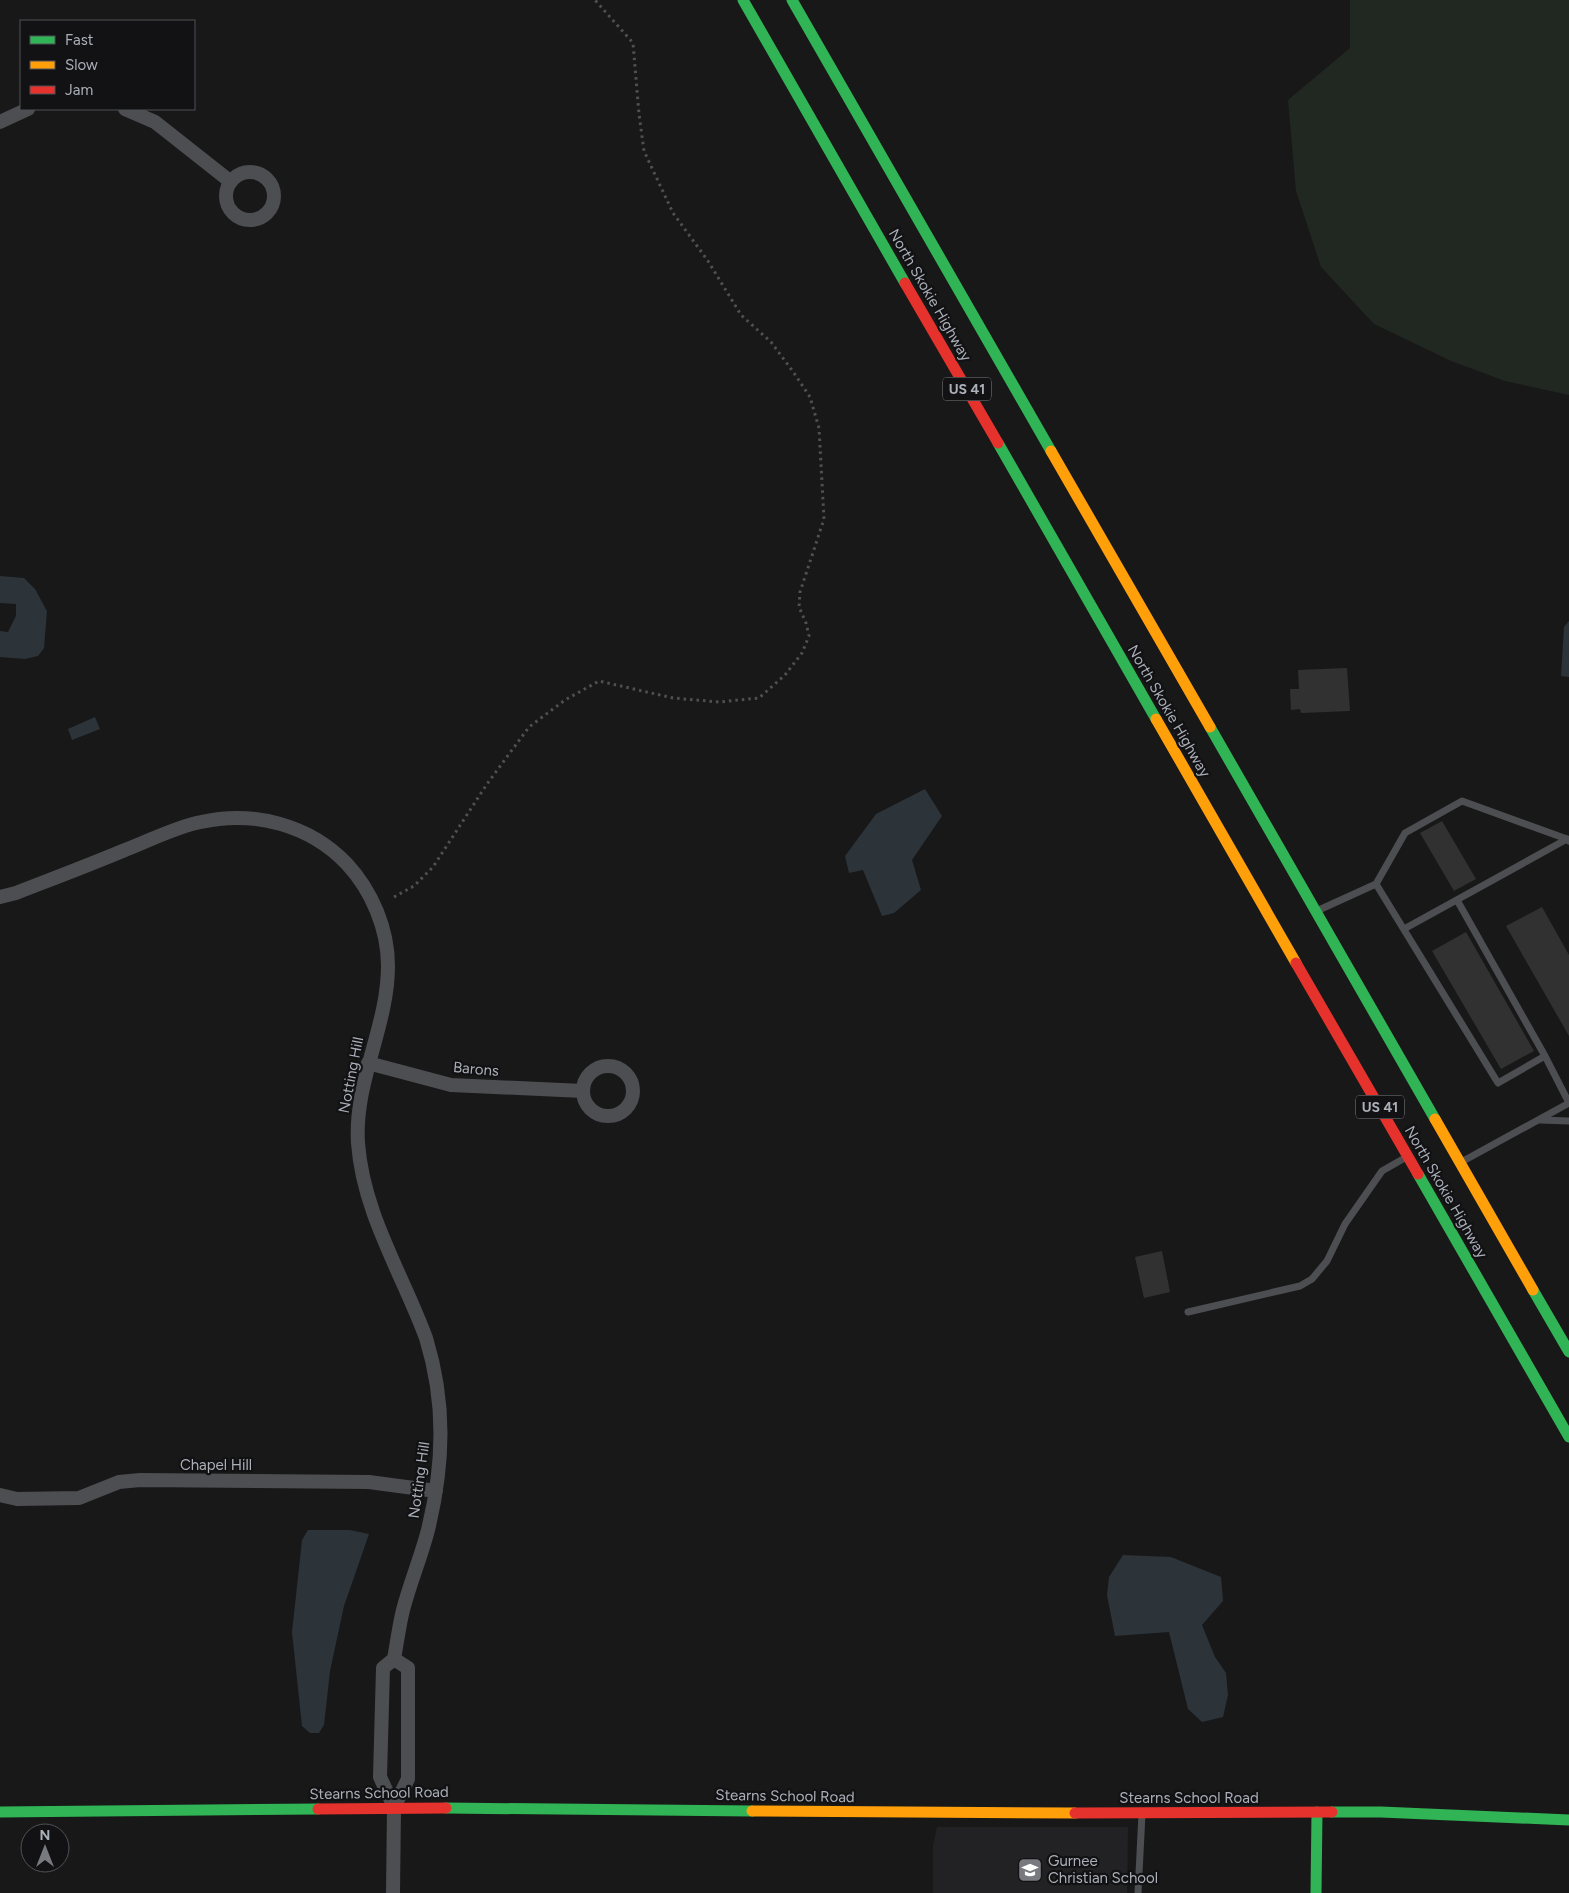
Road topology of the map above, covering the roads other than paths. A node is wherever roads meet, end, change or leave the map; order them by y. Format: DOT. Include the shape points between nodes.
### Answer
graph roads {
  1 [pos="743,0"];
  2 [pos="792,0"];
  3 [pos="26,110"];
  4 [pos="127,110"];
  5 [pos="0,122"];
  6 [pos="231,182"];
  7 [pos="1568,840"];
  8 [pos="1376,884"];
  9 [pos="0,897"];
  10 [pos="1457,900"];
  11 [pos="1316,912"];
  12 [pos="1404,929"];
  13 [pos="1545,1056"];
  14 [pos="368,1063"];
  15 [pos="583,1091"];
  16 [pos="1569,1103"];
  17 [pos="1539,1120"];
  18 [pos="1569,1121"];
  19 [pos="1408,1156"];
  20 [pos="1460,1162"];
  21 [pos="1188,1312"];
  22 [pos="1569,1352"];
  23 [pos="1569,1437"];
  24 [pos="436,1491"];
  25 [pos="0,1495"];
  26 [pos="394,1659"];
  27 [pos="394,1807"];
  28 [pos="0,1812"];
  29 [pos="1317,1812"];
  30 [pos="1142,1814"];
  31 [pos="1569,1820"];
  32 [pos="393,1893"];
  33 [pos="1138,1893"];
  34 [pos="1316,1893"];
  1 -- 19 [label="main road, North Skokie Highway / US 41"];
  2 -- 11 [label="main road, North Skokie Highway / US 41"];
  3 -- 5 [label="street"];
  4 -- 6 [label="street" via="155,122"];
  7 -- 8 [label="lane" via="1462,801 1405,833"];
  7 -- 10 [label="lane"];
  8 -- 11 [label="lane"];
  8 -- 12 [label="lane"];
  9 -- 14 [label="street, Notting Hill" via="199,822 260,818 306,833 338,855 364,885 387,944 388,984"];
  10 -- 12 [label="lane"];
  10 -- 13 [label="lane"];
  11 -- 20 [label="main road, North Skokie Highway / US 41"];
  12 -- 13 [label="lane" via="1498,1083"];
  13 -- 16 [label="lane"];
  14 -- 15 [label="street, Barons" via="451,1085"];
  14 -- 24 [label="street, Notting Hill" via="358,1117 361,1167 369,1202 416,1311 433,1360 441,1423"];
  16 -- 17 [label="lane"];
  17 -- 18 [label="lane"];
  17 -- 20 [label="lane"];
  19 -- 21 [label="lane" via="1382,1171 1370,1186 1345,1224 1327,1261 1312,1279 1300,1286"];
  19 -- 23 [label="main road, North Skokie Highway / US 41"];
  20 -- 22 [label="main road, North Skokie Highway / US 41"];
  24 -- 25 [label="street, Chapel Hill" via="369,1482 140,1480 119,1482 79,1498 25,1499"];
  24 -- 26 [label="street, Notting Hill" via="428,1530 402,1612"];
  26 -- 27 [label="street, Notting Hill" via="383,1668 380,1777"];
  26 -- 27 [label="street" via="408,1668 408,1778"];
  27 -- 28 [label="main road, Stearns School Road"];
  27 -- 30 [label="main road, Stearns School Road"];
  27 -- 32 [label="street"];
  29 -- 30 [label="main road, Stearns School Road"];
  29 -- 31 [label="main road, Stearns School Road"];
  29 -- 34 [label="main road"];
  30 -- 33 [label="lane"];
}
